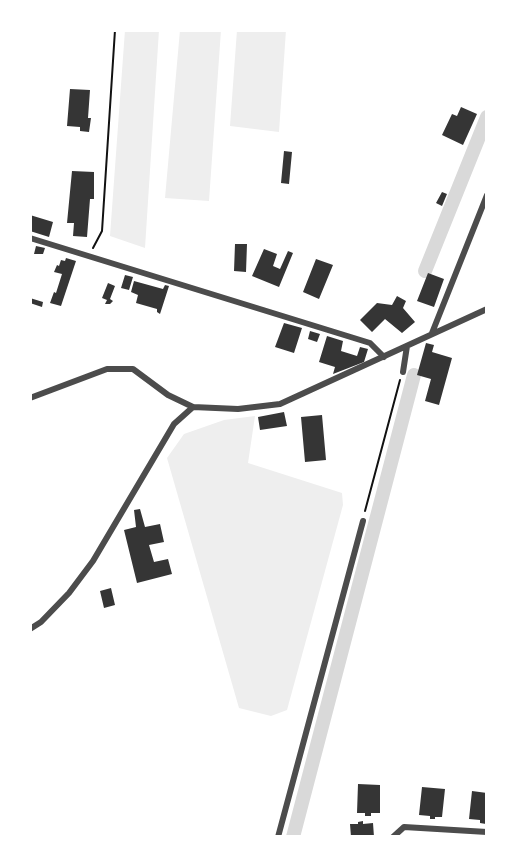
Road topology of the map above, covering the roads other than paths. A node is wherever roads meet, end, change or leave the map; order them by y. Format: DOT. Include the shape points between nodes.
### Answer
graph roads {
  1 [pos="487,195"];
  2 [pos="30,238"];
  3 [pos="487,309"];
  4 [pos="432,333"];
  5 [pos="407,346"];
  6 [pos="384,357"];
  7 [pos="403,372"];
  8 [pos="30,398"];
  9 [pos="193,406"];
  10 [pos="363,521"];
  11 [pos="30,629"];
  12 [pos="487,832"];
  13 [pos="278,837"];
  14 [pos="393,837"];
  1 -- 4 [label="street"];
  2 -- 6 [label="street" via="370,343"];
  3 -- 4 [label="street"];
  4 -- 5 [label="street"];
  5 -- 6 [label="street"];
  5 -- 7 [label="street"];
  6 -- 9 [label="street" via="280,404 238,409"];
  8 -- 9 [label="street" via="107,369 133,369 168,395"];
  9 -- 11 [label="street" via="174,424 93,561 69,593"];
  10 -- 13 [label="street"];
  12 -- 14 [label="street" via="404,827"];
}
